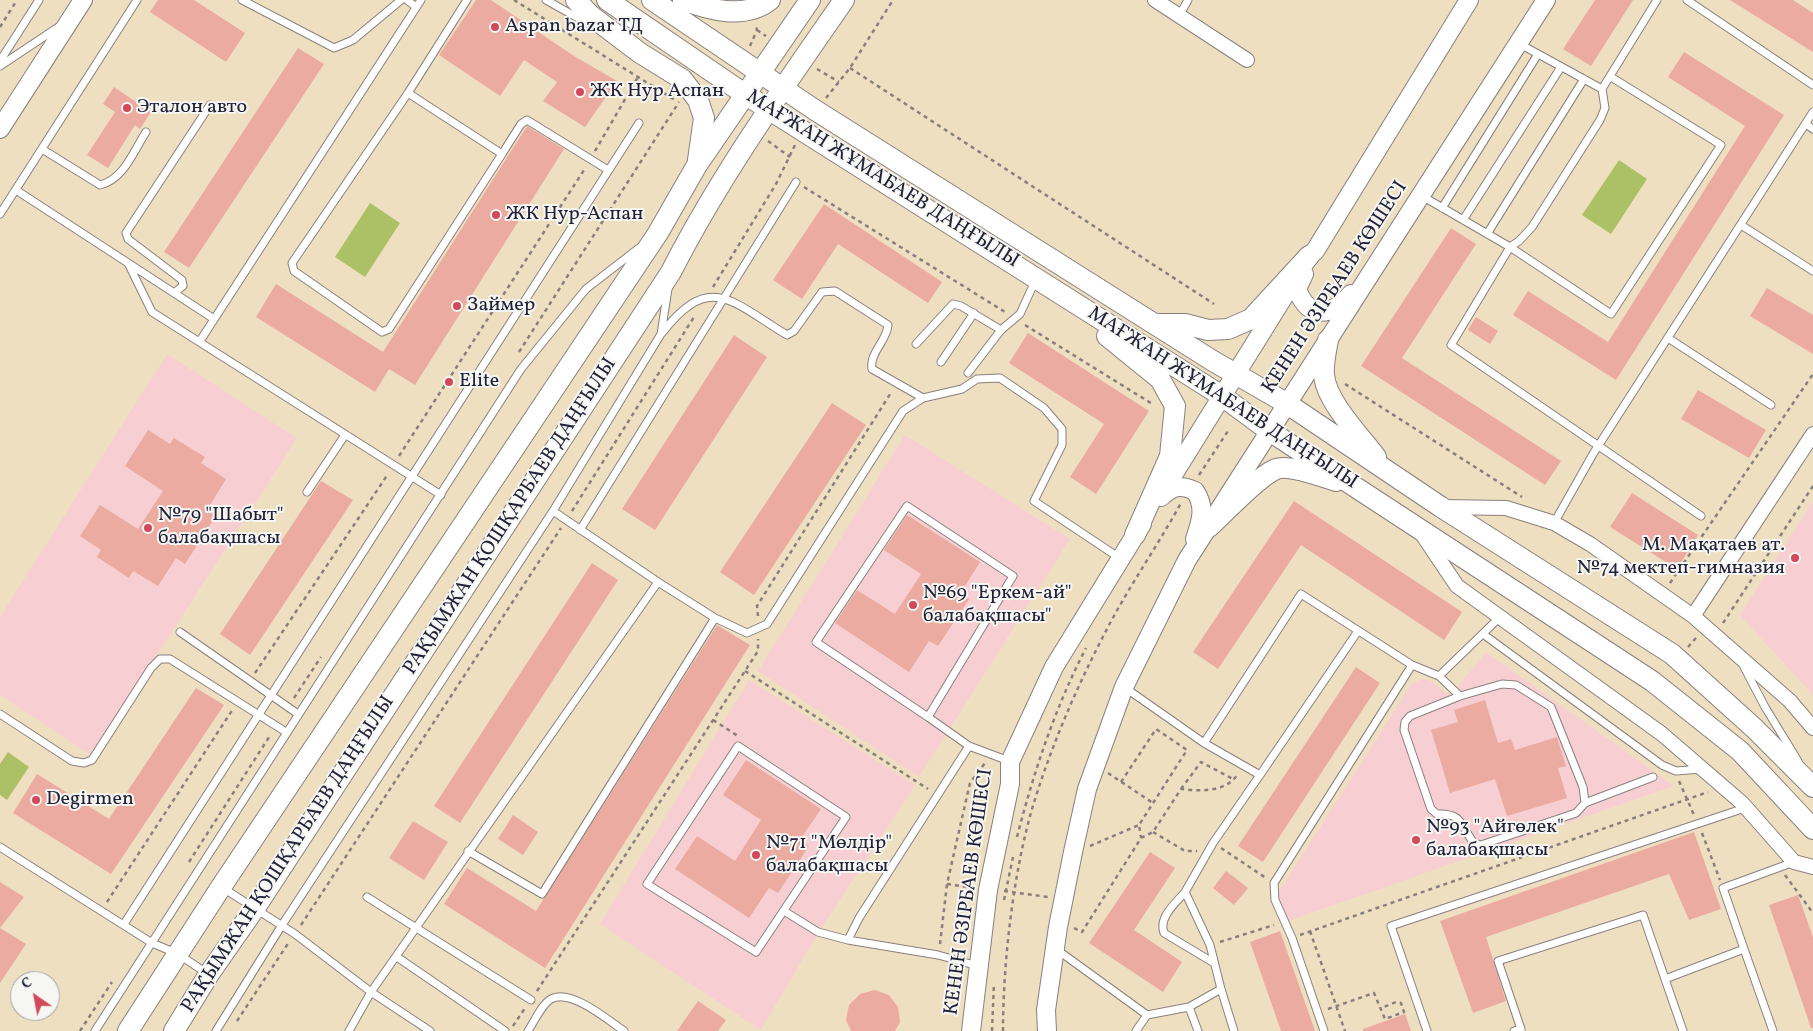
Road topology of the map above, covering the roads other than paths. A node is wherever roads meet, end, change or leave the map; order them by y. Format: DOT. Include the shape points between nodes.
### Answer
graph roads {
  1 [pos="39,0"];
  2 [pos="83,0"];
  3 [pos="130,0"];
  4 [pos="136,0"];
  5 [pos="242,0"];
  6 [pos="401,0"];
  7 [pos="407,0"];
  8 [pos="422,0"];
  9 [pos="467,0"];
  10 [pos="546,0"];
  11 [pos="576,0"];
  12 [pos="607,0"];
  13 [pos="652,0"];
  14 [pos="683,0"];
  15 [pos="810,0"];
  16 [pos="844,0"];
  17 [pos="1155,0"];
  18 [pos="1188,0"];
  19 [pos="1469,0"];
  20 [pos="1546,0"];
  21 [pos="1657,0"];
  22 [pos="1686,0"];
  23 [pos="761,4"];
  24 [pos="416,7"];
  25 [pos="126,16"];
  26 [pos="1179,16"];
  27 [pos="71,19"];
  28 [pos="1518,43"];
  29 [pos="640,53"];
  30 [pos="1538,54"];
  31 [pos="738,57"];
  32 [pos="1247,60"];
  33 [pos="0,61"];
  34 [pos="0,66"];
  35 [pos="1561,67"];
  36 [pos="715,74"];
  37 [pos="761,74"];
  38 [pos="1611,77"];
  39 [pos="1584,80"];
  40 [pos="1813,85"];
  41 [pos="783,89"];
  42 [pos="1602,90"];
  43 [pos="408,93"];
  44 [pos="746,95"];
  45 [pos="210,105"];
  46 [pos="768,110"];
  47 [pos="1813,112"];
  48 [pos="639,123"];
  49 [pos="1806,124"];
  50 [pos="0,128"];
  51 [pos="1813,129"];
  52 [pos="146,132"];
  53 [pos="42,149"];
  54 [pos="502,154"];
  55 [pos="697,165"];
  56 [pos="608,170"];
  57 [pos="796,182"];
  58 [pos="16,190"];
  59 [pos="1422,196"];
  60 [pos="1442,208"];
  61 [pos="0,214"];
  62 [pos="1463,220"];
  63 [pos="1741,225"];
  64 [pos="658,234"];
  65 [pos="1487,234"];
  66 [pos="1510,247"];
  67 [pos="1312,253"];
  68 [pos="128,262"];
  69 [pos="1378,264"];
  70 [pos="1813,270"];
  71 [pos="671,272"];
  72 [pos="1042,282"];
  73 [pos="175,292"];
  74 [pos="724,297"];
  75 [pos="974,313"];
  76 [pos="214,318"];
  77 [pos="1155,324"];
  78 [pos="1002,330"];
  79 [pos="661,334"];
  80 [pos="1668,338"];
  81 [pos="1328,340"];
  82 [pos="200,341"];
  83 [pos="916,344"];
  84 [pos="941,362"];
  85 [pos="968,372"];
  86 [pos="1236,373"];
  87 [pos="1222,396"];
  88 [pos="923,398"];
  89 [pos="1286,403"];
  90 [pos="1771,406"];
  91 [pos="1268,430"];
  92 [pos="1813,434"];
  93 [pos="345,435"];
  94 [pos="1599,444"];
  95 [pos="1384,469"];
  96 [pos="410,477"];
  97 [pos="307,492"];
  98 [pos="441,495"];
  99 [pos="1155,504"];
  100 [pos="1441,507"];
  101 [pos="1393,511"];
  102 [pos="553,512"];
  103 [pos="1700,516"];
  104 [pos="1554,523"];
  105 [pos="1418,527"];
  106 [pos="1209,528"];
  107 [pos="580,530"];
  108 [pos="1135,535"];
  109 [pos="1121,560"];
  110 [pos="1187,560"];
  111 [pos="658,582"];
  112 [pos="1693,616"];
  113 [pos="1500,617"];
  114 [pos="715,618"];
  115 [pos="1358,631"];
  116 [pos="180,632"];
  117 [pos="1483,634"];
  118 [pos="1741,661"];
  119 [pos="1412,665"];
  120 [pos="1439,676"];
  121 [pos="1124,687"];
  122 [pos="271,695"];
  123 [pos="1460,696"];
  124 [pos="0,714"];
  125 [pos="298,714"];
  126 [pos="258,715"];
  127 [pos="928,717"];
  128 [pos="1813,728"];
  129 [pos="286,732"];
  130 [pos="1204,743"];
  131 [pos="968,746"];
  132 [pos="1010,762"];
  133 [pos="1702,769"];
  134 [pos="1260,775"];
  135 [pos="1653,777"];
  136 [pos="1813,786"];
  137 [pos="1585,803"];
  138 [pos="1746,808"];
  139 [pos="1813,830"];
  140 [pos="0,848"];
  141 [pos="468,851"];
  142 [pos="1794,862"];
  143 [pos="1813,867"];
  144 [pos="221,887"];
  145 [pos="1185,892"];
  146 [pos="367,897"];
  147 [pos="255,908"];
  148 [pos="784,910"];
  149 [pos="124,924"];
  150 [pos="282,925"];
  151 [pos="418,927"];
  152 [pos="848,940"];
  153 [pos="152,943"];
  154 [pos="1054,948"];
  155 [pos="1744,949"];
  156 [pos="178,954"];
  157 [pos="397,957"];
  158 [pos="1214,963"];
  159 [pos="978,966"];
  160 [pos="208,974"];
  161 [pos="1665,979"];
  162 [pos="1221,989"];
  163 [pos="371,992"];
  164 [pos="531,1000"];
  165 [pos="1189,1007"];
  166 [pos="1147,1016"];
  167 [pos="1519,1030"];
  168 [pos="95,1031"];
  169 [pos="128,1031"];
  170 [pos="174,1031"];
  171 [pos="216,1031"];
  172 [pos="349,1031"];
  173 [pos="430,1031"];
  174 [pos="505,1031"];
  175 [pos="528,1031"];
  176 [pos="624,1031"];
  177 [pos="971,1031"];
  178 [pos="1047,1031"];
  179 [pos="1136,1031"];
  180 [pos="1198,1031"];
  181 [pos="1234,1031"];
  182 [pos="1324,1031"];
  183 [pos="1427,1031"];
  184 [pos="1683,1031"];
  185 [pos="1773,1031"];
  1 -- 33 [label="lane"];
  2 -- 27 [label="street"];
  3 -- 25 [label="lane"];
  4 -- 25 [label="lane"];
  5 -- 6 [label="lane" via="334,48 353,40"];
  7 -- 24 [label="lane"];
  8 -- 24 [label="lane"];
  9 -- 43 [label="lane"];
  10 -- 29 [label="lane"];
  11 -- 29 [label="main road" via="590,15"];
  12 -- 36 [label="main road, МАҒЖАН ЖҰМАБАЕВ ДАҢҒЫЛЫ"];
  13 -- 31 [label="main road, МАҒЖАН ЖҰМАБАЕВ ДАҢҒЫЛЫ"];
  14 -- 23 [label="main road" via="722,13"];
  15 -- 37 [label="main road"];
  16 -- 41 [label="main road, РАҚЫМЖАН ҚОШҚАРБАЕВ ДАҢҒЫЛЫ"];
  17 -- 26 [label="street"];
  18 -- 26 [label="lane"];
  19 -- 67 [label="street, КЕНЕН ӘЗІРБАЕВ КӨШЕСІ"];
  20 -- 28 [label="street, КЕНЕН ӘЗІРБАЕВ КӨШЕСІ"];
  21 -- 38 [label="lane"];
  22 -- 40 [label="lane"];
  24 -- 76 [label="lane"];
  25 -- 53 [label="lane"];
  26 -- 32 [label="street"];
  27 -- 34 [label="lane"];
  27 -- 50 [label="street"];
  28 -- 30 [label="lane"];
  28 -- 59 [label="street, КЕНЕН ӘЗІРБАЕВ КӨШЕСІ"];
  29 -- 55 [label="main road" via="682,79 698,100 704,118"];
  30 -- 35 [label="lane"];
  30 -- 60 [label="lane"];
  31 -- 36 [label="main road" via="722,72"];
  31 -- 37 [label="main road, МАҒЖАН ЖҰМАБАЕВ ДАҢҒЫЛЫ"];
  35 -- 39 [label="lane"];
  35 -- 62 [label="lane"];
  36 -- 44 [label="main road, МАҒЖАН ЖҰМАБАЕВ ДАҢҒЫЛЫ"];
  37 -- 41 [label="main road, МАҒЖАН ЖҰМАБАЕВ ДАҢҒЫЛЫ"];
  37 -- 44 [label="main road, РАҚЫМЖАН ҚОШҚАРБАЕВ ДАҢҒЫЛЫ"];
  38 -- 42 [label="lane"];
  38 -- 66 [label="lane" via="1721,145 1611,314"];
  39 -- 42 [label="lane"];
  39 -- 65 [label="lane"];
  41 -- 46 [label="main road, РАҚЫМЖАН ҚОШҚАРБАЕВ ДАҢҒЫЛЫ"];
  41 -- 77 [label="main road, МАҒЖАН ЖҰМАБАЕВ ДАҢҒЫЛЫ"];
  42 -- 66 [label="lane" via="1605,108 1600,120 1532,226"];
  43 -- 54 [label="lane"];
  43 -- 54 [label="lane" via="292,263 294,270 382,332 389,329"];
  44 -- 46 [label="main road, МАҒЖАН ЖҰМАБАЕВ ДАҢҒЫЛЫ"];
  44 -- 55 [label="main road, РАҚЫМЖАН ҚОШҚАРБАЕВ ДАҢҒЫЛЫ"];
  45 -- 73 [label="lane" via="126,233 128,238 182,280 183,286"];
  46 -- 71 [label="main road, РАҚЫМЖАН ҚОШҚАРБАЕВ ДАҢҒЫЛЫ" via="689,235"];
  46 -- 72 [label="main road, МАҒЖАН ЖҰМАБАЕВ ДАҢҒЫЛЫ"];
  47 -- 49 [label="lane"];
  48 -- 56 [label="lane"];
  49 -- 51 [label="lane"];
  49 -- 63 [label="lane"];
  52 -- 53 [label="lane" via="120,175 100,185"];
  53 -- 58 [label="lane"];
  54 -- 56 [label="lane" via="527,120"];
  55 -- 64 [label="main road, РАҚЫМЖАН ҚОШҚАРБАЕВ ДАҢҒЫЛЫ"];
  56 -- 96 [label="lane"];
  57 -- 74 [label="lane"];
  58 -- 61 [label="lane"];
  58 -- 68 [label="lane"];
  59 -- 60 [label="lane"];
  59 -- 69 [label="street, КЕНЕН ӘЗІРБАЕВ КӨШЕСІ"];
  60 -- 62 [label="lane"];
  62 -- 65 [label="lane"];
  63 -- 70 [label="lane"];
  63 -- 80 [label="lane"];
  64 -- 98 [label="lane" via="586,289 521,369"];
  64 -- 144 [label="main road, РАҚЫМЖАН ҚОШҚАРБАЕВ ДАҢҒЫЛЫ"];
  65 -- 66 [label="lane"];
  66 -- 94 [label="lane" via="1450,345"];
  67 -- 69 [label="street" via="1297,289 1307,307 1319,312 1332,310 1346,300"];
  67 -- 77 [label="main road" via="1251,319 1228,329"];
  67 -- 86 [label="street, КЕНЕН ӘЗІРБАЕВ КӨШЕСІ"];
  68 -- 73 [label="lane"];
  68 -- 82 [label="lane" via="152,312"];
  69 -- 81 [label="street, КЕНЕН ӘЗІРБАЕВ КӨШЕСІ"];
  71 -- 79 [label="lane"];
  71 -- 147 [label="main road, РАҚЫМЖАН ҚОШҚАРБАЕВ ДАҢҒЫЛЫ"];
  72 -- 78 [label="lane" via="1020,314"];
  72 -- 87 [label="main road, МАҒЖАН ЖҰМАБАЕВ ДАҢҒЫЛЫ"];
  72 -- 108 [label="main road" via="1160,379 1175,406 1170,456"];
  73 -- 76 [label="lane"];
  74 -- 79 [label="lane" via="694,301 678,312"];
  74 -- 88 [label="lane" via="787,335 794,331 822,292 835,290 888,325 888,333 871,362 872,369"];
  74 -- 107 [label="lane"];
  75 -- 78 [label="lane"];
  75 -- 83 [label="lane" via="953,304"];
  75 -- 84 [label="lane"];
  76 -- 82 [label="lane"];
  77 -- 86 [label="main road, МАҒЖАН ЖҰМАБАЕВ ДАҢҒЫЛЫ"];
  78 -- 85 [label="lane"];
  79 -- 102 [label="lane"];
  80 -- 90 [label="lane"];
  80 -- 94 [label="lane"];
  81 -- 89 [label="street, КЕНЕН ӘЗІРБАЕВ КӨШЕСІ"];
  81 -- 95 [label="main road" via="1324,374 1326,386 1335,405"];
  82 -- 93 [label="lane"];
  86 -- 87 [label="street, КЕНЕН ӘЗІРБАЕВ КӨШЕСІ"];
  86 -- 89 [label="main road, МАҒЖАН ЖҰМАБАЕВ ДАҢҒЫЛЫ"];
  87 -- 91 [label="main road, МАҒЖАН ЖҰМАБАЕВ ДАҢҒЫЛЫ"];
  87 -- 99 [label="street, КЕНЕН ӘЗІРБАЕВ КӨШЕСІ"];
  88 -- 109 [label="lane" via="962,389 977,379 1000,378 1044,408 1062,429 1062,445 1034,501"];
  88 -- 114 [label="lane" via="903,411 767,624 747,633"];
  89 -- 91 [label="street, КЕНЕН ӘЗІРБАЕВ КӨШЕСІ"];
  89 -- 95 [label="main road, МАҒЖАН ЖҰМАБАЕВ ДАҢҒЫЛЫ"];
  91 -- 101 [label="main road, МАҒЖАН ЖҰМАБАЕВ ДАҢҒЫЛЫ"];
  91 -- 106 [label="street, КЕНЕН ӘЗІРБАЕВ КӨШЕСІ"];
  92 -- 112 [label="street"];
  93 -- 96 [label="lane"];
  93 -- 97 [label="lane"];
  94 -- 103 [label="lane"];
  94 -- 104 [label="lane"];
  95 -- 100 [label="main road, МАҒЖАН ЖҰМАБАЕВ ДАҢҒЫЛЫ"];
  96 -- 98 [label="lane"];
  96 -- 122 [label="lane"];
  98 -- 125 [label="lane"];
  99 -- 108 [label="street, КЕНЕН ӘЗІРБАЕВ КӨШЕСІ"];
  99 -- 110 [label="street" via="1170,488 1179,486 1195,491 1202,506 1201,522"];
  100 -- 104 [label="street" via="1506,508"];
  100 -- 136 [label="main road, МАҒЖАН ЖҰМАБАЕВ ДАҢҒЫЛЫ" via="1672,654"];
  101 -- 105 [label="main road, МАҒЖАН ЖҰМАБАЕВ ДАҢҒЫЛЫ"];
  101 -- 106 [label="main road" via="1340,482 1294,469 1277,469"];
  102 -- 107 [label="lane"];
  102 -- 150 [label="lane"];
  104 -- 112 [label="street" via="1590,544"];
  105 -- 113 [label="street" via="1457,586"];
  105 -- 139 [label="main road, МАҒЖАН ЖҰМАБАЕВ ДАҢҒЫЛЫ" via="1652,681 1740,751"];
  106 -- 110 [label="street, КЕНЕН ӘЗІРБАЕВ КӨШЕСІ"];
  107 -- 111 [label="lane"];
  108 -- 109 [label="street, КЕНЕН ӘЗІРБАЕВ КӨШЕСІ"];
  109 -- 132 [label="street, КЕНЕН ӘЗІРБАЕВ КӨШЕСІ" via="1108,576 1054,667"];
  110 -- 121 [label="street, КЕНЕН ӘЗІРБАЕВ КӨШЕСІ"];
  111 -- 114 [label="lane"];
  111 -- 141 [label="lane"];
  112 -- 118 [label="street"];
  113 -- 117 [label="lane"];
  113 -- 133 [label="street" via="1662,734"];
  114 -- 141 [label="lane" via="542,894"];
  115 -- 119 [label="lane"];
  115 -- 130 [label="lane" via="1301,594"];
  115 -- 134 [label="lane"];
  116 -- 122 [label="lane"];
  117 -- 120 [label="lane"];
  117 -- 133 [label="lane" via="1662,765 1676,772"];
  118 -- 128 [label="street" via="1790,701"];
  118 -- 136 [label="lane"];
  119 -- 120 [label="lane"];
  119 -- 182 [label="lane" via="1274,883 1275,900 1292,938"];
  120 -- 123 [label="lane"];
  121 -- 130 [label="lane"];
  121 -- 154 [label="street, КЕНЕН ӘЗІРБАЕВ КӨШЕСІ" via="1087,789"];
  122 -- 125 [label="lane"];
  122 -- 126 [label="lane"];
  123 -- 137 [label="lane" via="1502,684 1516,685 1551,707 1583,787"];
  123 -- 137 [label="lane" via="1410,716 1405,722 1404,730 1431,809 1437,814 1456,816 1474,843 1481,845 1576,813"];
  124 -- 126 [label="lane" via="72,762 84,764 92,760 151,668 160,659 170,659"];
  125 -- 129 [label="lane"];
  126 -- 129 [label="lane"];
  126 -- 149 [label="lane"];
  127 -- 127 [label="lane" via="816,642 907,506 1013,576"];
  127 -- 131 [label="lane"];
  129 -- 153 [label="lane"];
  130 -- 134 [label="lane"];
  131 -- 132 [label="lane"];
  131 -- 152 [label="lane"];
  132 -- 159 [label="street, КЕНЕН ӘЗІРБАЕВ КӨШЕСІ" via="1010,784 988,890"];
  133 -- 138 [label="street"];
  134 -- 145 [label="lane" via="1213,843"];
  135 -- 137 [label="lane"];
  138 -- 142 [label="street"];
  138 -- 183 [label="lane" via="1391,926"];
  140 -- 149 [label="lane"];
  141 -- 151 [label="lane"];
  142 -- 143 [label="street"];
  142 -- 155 [label="lane" via="1723,888"];
  144 -- 147 [label="lane"];
  144 -- 156 [label="main road, РАҚЫМЖАН ҚОШҚАРБАЕВ ДАҢҒЫЛЫ"];
  145 -- 158 [label="lane" via="1210,945"];
  145 -- 158 [label="lane" via="1164,918 1164,932"];
  146 -- 151 [label="lane"];
  147 -- 150 [label="lane"];
  147 -- 160 [label="main road, РАҚЫМЖАН ҚОШҚАРБАЕВ ДАҢҒЫЛЫ"];
  148 -- 148 [label="lane" via="846,817 738,746 647,884 756,952"];
  148 -- 152 [label="lane" via="818,932"];
  149 -- 153 [label="lane"];
  150 -- 163 [label="lane"];
  150 -- 171 [label="lane"];
  151 -- 157 [label="lane"];
  151 -- 164 [label="lane"];
  152 -- 159 [label="lane"];
  153 -- 156 [label="lane"];
  153 -- 168 [label="lane"];
  154 -- 166 [label="lane"];
  154 -- 178 [label="street, КЕНЕН ӘЗІРБАЕВ КӨШЕСІ" via="1046,1010"];
  155 -- 161 [label="lane"];
  155 -- 185 [label="lane"];
  156 -- 160 [label="lane"];
  156 -- 169 [label="main road, РАҚЫМЖАН ҚОШҚАРБАЕВ ДАҢҒЫЛЫ"];
  157 -- 163 [label="lane"];
  157 -- 174 [label="lane"];
  158 -- 162 [label="lane"];
  159 -- 177 [label="street, КЕНЕН ӘЗІРБАЕВ КӨШЕСІ"];
  160 -- 170 [label="main road, РАҚЫМЖАН ҚОШҚАРБАЕВ ДАҢҒЫЛЫ"];
  161 -- 167 [label="lane" via="1643,915 1498,961"];
  161 -- 184 [label="lane"];
  162 -- 165 [label="lane"];
  162 -- 181 [label="lane"];
  163 -- 172 [label="lane"];
  163 -- 173 [label="lane"];
  165 -- 166 [label="lane"];
  165 -- 180 [label="lane"];
  166 -- 179 [label="lane"];
  175 -- 176 [label="lane" via="550,999 563,995 577,1000"];
}
